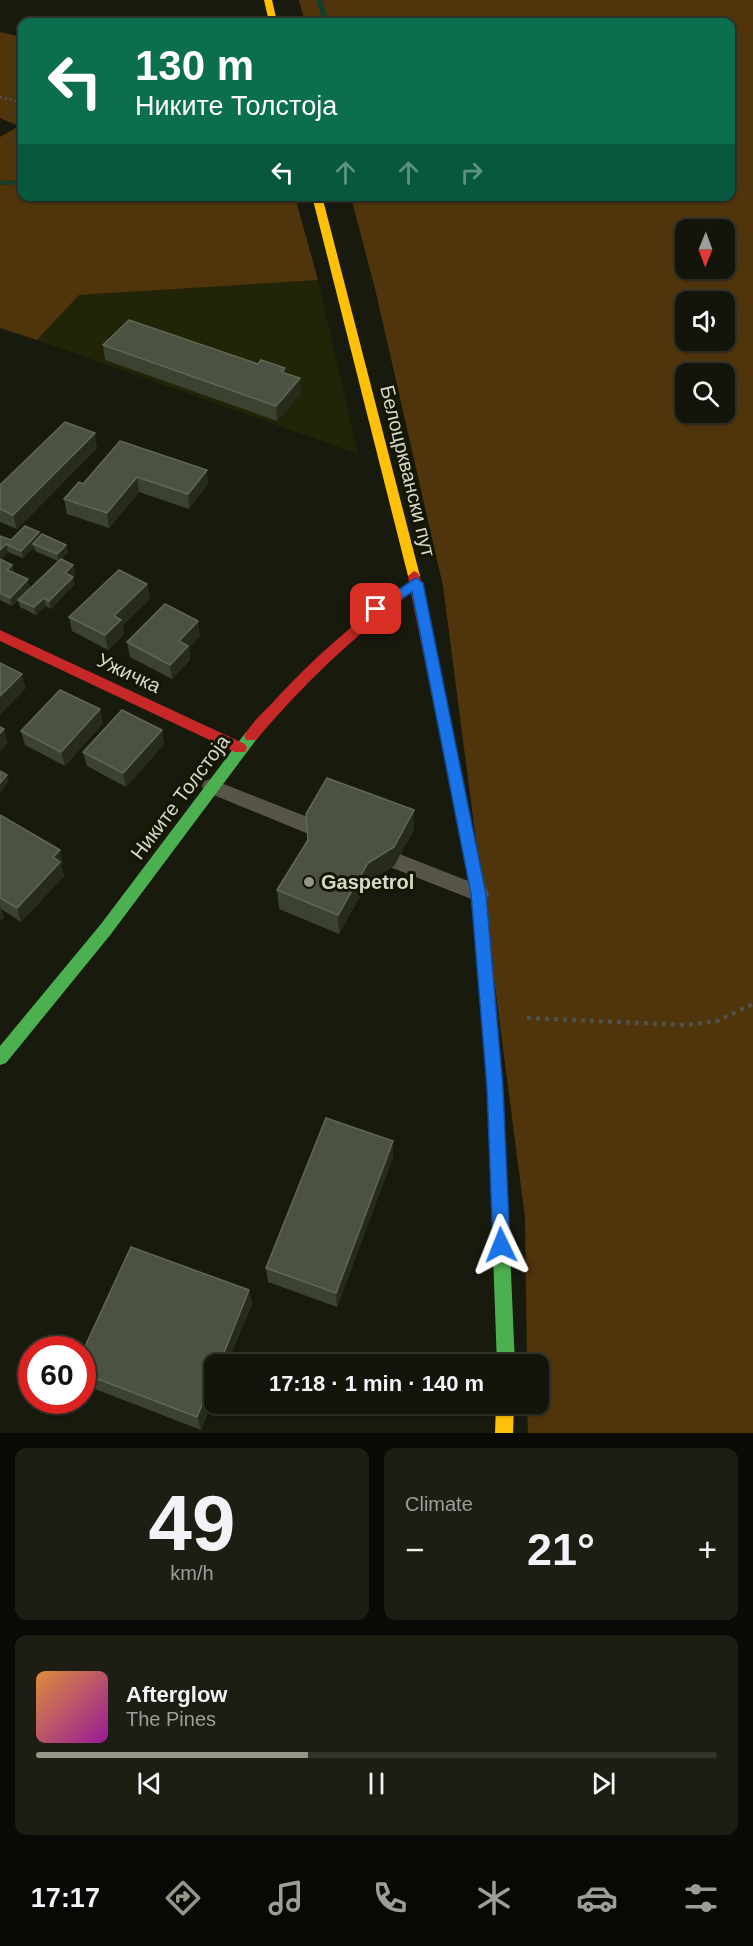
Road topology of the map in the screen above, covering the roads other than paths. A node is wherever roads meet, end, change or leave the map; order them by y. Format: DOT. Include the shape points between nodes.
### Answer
graph roads {
  1 [pos="268,0"];
  2 [pos="272,18"];
  3 [pos="318,201"];
  4 [pos="416,583"];
  5 [pos="0,635"];
  6 [pos="240,748"];
  7 [pos="211,786"];
  8 [pos="311,827"];
  9 [pos="397,861"];
  10 [pos="478,894"];
  11 [pos="0,1058"];
  12 [pos="506,1354"];
  13 [pos="505,1414"];
  14 [pos="504,1433"];
  1 -- 2 [label="main road"];
  3 -- 4 [label="main road, Белоцрквански пут"];
  4 -- 6 [label="main road, Никите Толстоја" via="376,609 310,669"];
  4 -- 10 [label="main road, Белоцрквански пут"];
  5 -- 6 [label="main road, Ужичка"];
  6 -- 7 [label="main road, Никите Толстоја"];
  7 -- 8 [label="lane"];
  7 -- 11 [label="main road, Никите Толстоја" via="118,913"];
  9 -- 10 [label="lane"];
  10 -- 12 [label="main road, Белоцрквански пут" via="491,1017"];
  13 -- 14 [label="main road"];
}
